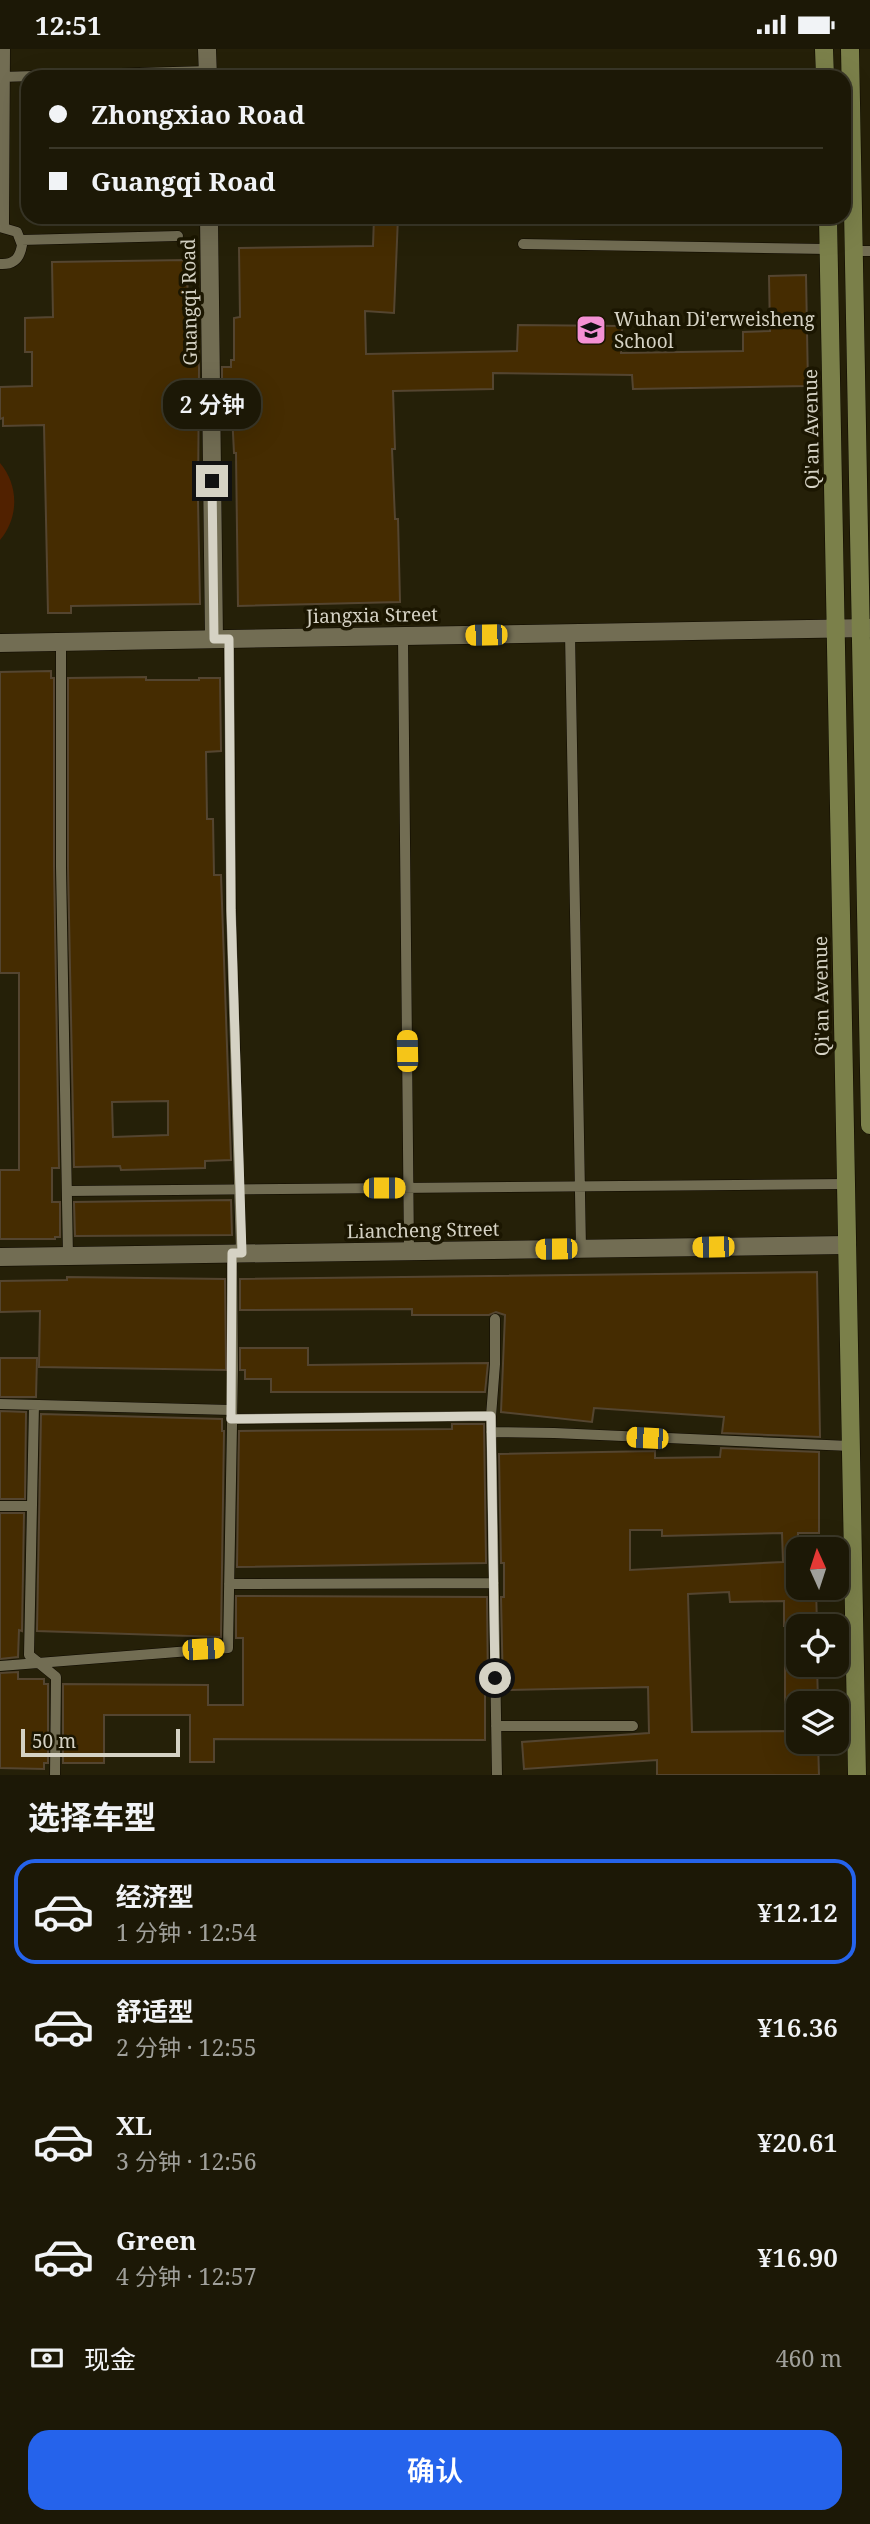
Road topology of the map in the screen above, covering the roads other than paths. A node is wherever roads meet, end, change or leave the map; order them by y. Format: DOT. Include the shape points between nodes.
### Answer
graph roads {
  1 [pos="5,49"];
  2 [pos="207,49"];
  3 [pos="824,49"];
  4 [pos="850,49"];
  5 [pos="208,70"];
  6 [pos="825,70"];
  7 [pos="2,77"];
  8 [pos="21,77"];
  9 [pos="209,224"];
  10 [pos="828,224"];
  11 [pos="2,227"];
  12 [pos="178,236"];
  13 [pos="21,240"];
  14 [pos="523,244"];
  15 [pos="828,249"];
  16 [pos="862,251"];
  17 [pos="0,264"];
  18 [pos="835,628"];
  19 [pos="865,628"];
  20 [pos="570,633"];
  21 [pos="403,636"];
  22 [pos="222,639"];
  23 [pos="61,642"];
  24 [pos="0,643"];
  25 [pos="870,1113"];
  26 [pos="870,1125"];
  27 [pos="845,1184"];
  28 [pos="579,1187"];
  29 [pos="408,1188"];
  30 [pos="239,1189"];
  31 [pos="66,1191"];
  32 [pos="847,1245"];
  33 [pos="580,1248"];
  34 [pos="409,1251"];
  35 [pos="237,1253"];
  36 [pos="68,1256"];
  37 [pos="0,1257"];
  38 [pos="495,1319"];
  39 [pos="0,1404"];
  40 [pos="34,1405"];
  41 [pos="231,1414"];
  42 [pos="491,1416"];
  43 [pos="491,1432"];
  44 [pos="850,1446"];
  45 [pos="0,1506"];
  46 [pos="32,1506"];
  47 [pos="229,1584"];
  48 [pos="494,1584"];
  49 [pos="38,1663"];
  50 [pos="0,1666"];
  51 [pos="496,1725"];
  52 [pos="633,1726"];
  53 [pos="55,1775"];
  54 [pos="496,1775"];
  55 [pos="857,1775"];
  1 -- 7 [label="lane"];
  2 -- 5 [label="street"];
  3 -- 6 [label="main road"];
  4 -- 16 [label="main road"];
  7 -- 8 [label="lane"];
  7 -- 11 [label="lane"];
  9 -- 22 [label="street, Guangqi Road"];
  10 -- 15 [label="main road, Qi'an Avenue"];
  11 -- 13 [label="lane" via="17,232"];
  12 -- 13 [label="lane"];
  13 -- 17 [label="lane" via="17,259"];
  14 -- 15 [label="lane"];
  15 -- 18 [label="main road, Qi'an Avenue"];
  16 -- 19 [label="main road"];
  18 -- 19 [label="street, Jiangxia Street"];
  18 -- 20 [label="street, Jiangxia Street"];
  18 -- 27 [label="main road, Qi'an Avenue"];
  19 -- 25 [label="main road"];
  20 -- 21 [label="street, Jiangxia Street"];
  20 -- 28 [label="lane"];
  21 -- 22 [label="street, Jiangxia Street"];
  21 -- 29 [label="lane"];
  22 -- 23 [label="street, Jiangxia Street"];
  22 -- 30 [label="lane"];
  23 -- 24 [label="street, Jiangxia Street"];
  23 -- 31 [label="lane"];
  25 -- 26 [label="main road"];
  27 -- 28 [label="lane"];
  27 -- 32 [label="main road, Qi'an Avenue"];
  28 -- 29 [label="lane"];
  28 -- 33 [label="lane"];
  29 -- 30 [label="lane"];
  29 -- 34 [label="lane"];
  30 -- 31 [label="lane"];
  30 -- 35 [label="lane"];
  31 -- 36 [label="lane"];
  32 -- 33 [label="street, Liancheng Street"];
  32 -- 44 [label="main road, Qi'an Avenue"];
  33 -- 34 [label="street, Liancheng Street"];
  34 -- 35 [label="street, Liancheng Street"];
  35 -- 36 [label="street, Liancheng Street"];
  35 -- 41 [label="lane"];
  36 -- 37 [label="street, Liancheng Street"];
  38 -- 42 [label="lane"];
  39 -- 40 [label="lane"];
  40 -- 41 [label="lane"];
  40 -- 46 [label="lane"];
  41 -- 42 [label="lane"];
  41 -- 47 [label="lane"];
  42 -- 43 [label="lane"];
  43 -- 44 [label="lane"];
  43 -- 48 [label="lane"];
  44 -- 55 [label="main road, Qi'an Avenue"];
  45 -- 46 [label="lane"];
  46 -- 49 [label="lane" via="29,1655"];
  47 -- 48 [label="lane"];
  47 -- 49 [label="lane" via="228,1647"];
  48 -- 51 [label="lane"];
  49 -- 50 [label="lane"];
  49 -- 53 [label="lane" via="56,1677"];
  51 -- 52 [label="lane"];
  51 -- 54 [label="lane"];
}
